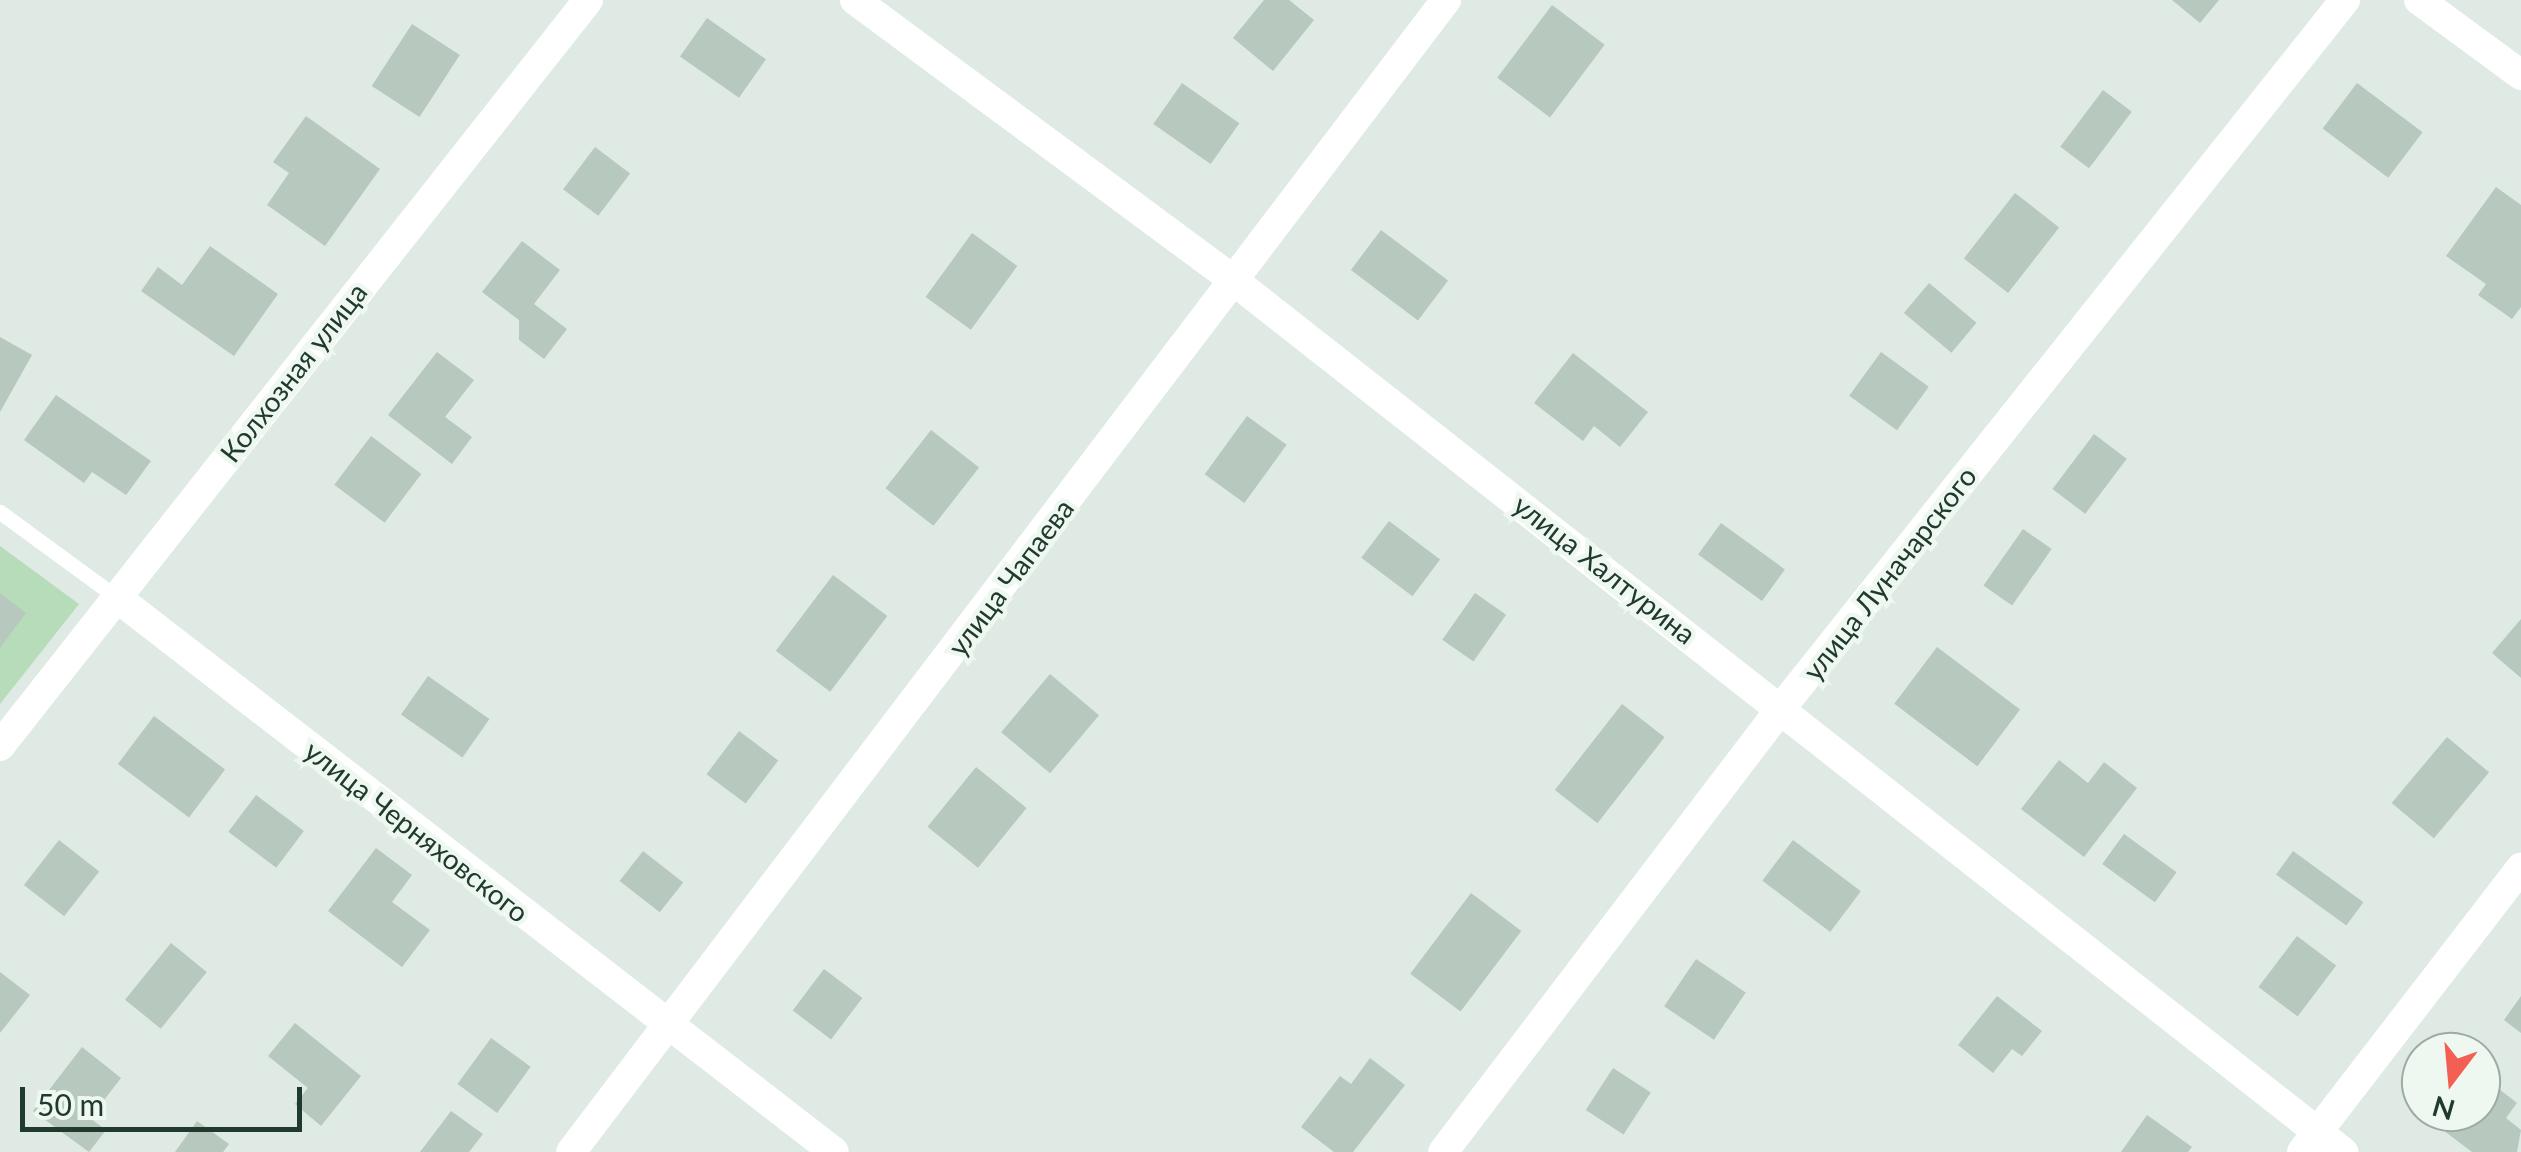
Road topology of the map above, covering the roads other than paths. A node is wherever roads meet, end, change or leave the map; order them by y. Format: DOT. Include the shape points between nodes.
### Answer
graph roads {
  1 [pos="588,0"];
  2 [pos="855,0"];
  3 [pos="1446,0"];
  4 [pos="2344,0"];
  5 [pos="2419,0"];
  6 [pos="2521,75"];
  7 [pos="1233,280"];
  8 [pos="0,512"];
  9 [pos="116,596"];
  10 [pos="1782,708"];
  11 [pos="0,746"];
  12 [pos="2521,868"];
  13 [pos="670,1028"];
  14 [pos="2310,1142"];
  15 [pos="571,1152"];
  16 [pos="834,1152"];
  17 [pos="1443,1152"];
  18 [pos="2343,1152"];
  1 -- 9 [label="street, Колхозная улица"];
  2 -- 7 [label="street, улица Халтурина"];
  3 -- 7 [label="street, улица Чапаева"];
  4 -- 10 [label="street, улица Луначарского"];
  5 -- 6 [label="street"];
  7 -- 10 [label="street, улица Халтурина"];
  7 -- 13 [label="street, улица Чапаева"];
  8 -- 9 [label="lane, улица Черняховского"];
  9 -- 11 [label="street, Колхозная улица"];
  9 -- 13 [label="street, улица Черняховского"];
  10 -- 14 [label="street, улица Халтурина"];
  10 -- 17 [label="street, улица Луначарского"];
  12 -- 14 [label="street"];
  13 -- 15 [label="street, улица Чапаева"];
  13 -- 16 [label="street, улица Черняховского"];
  14 -- 18 [label="street, улица Халтурина"];
}
